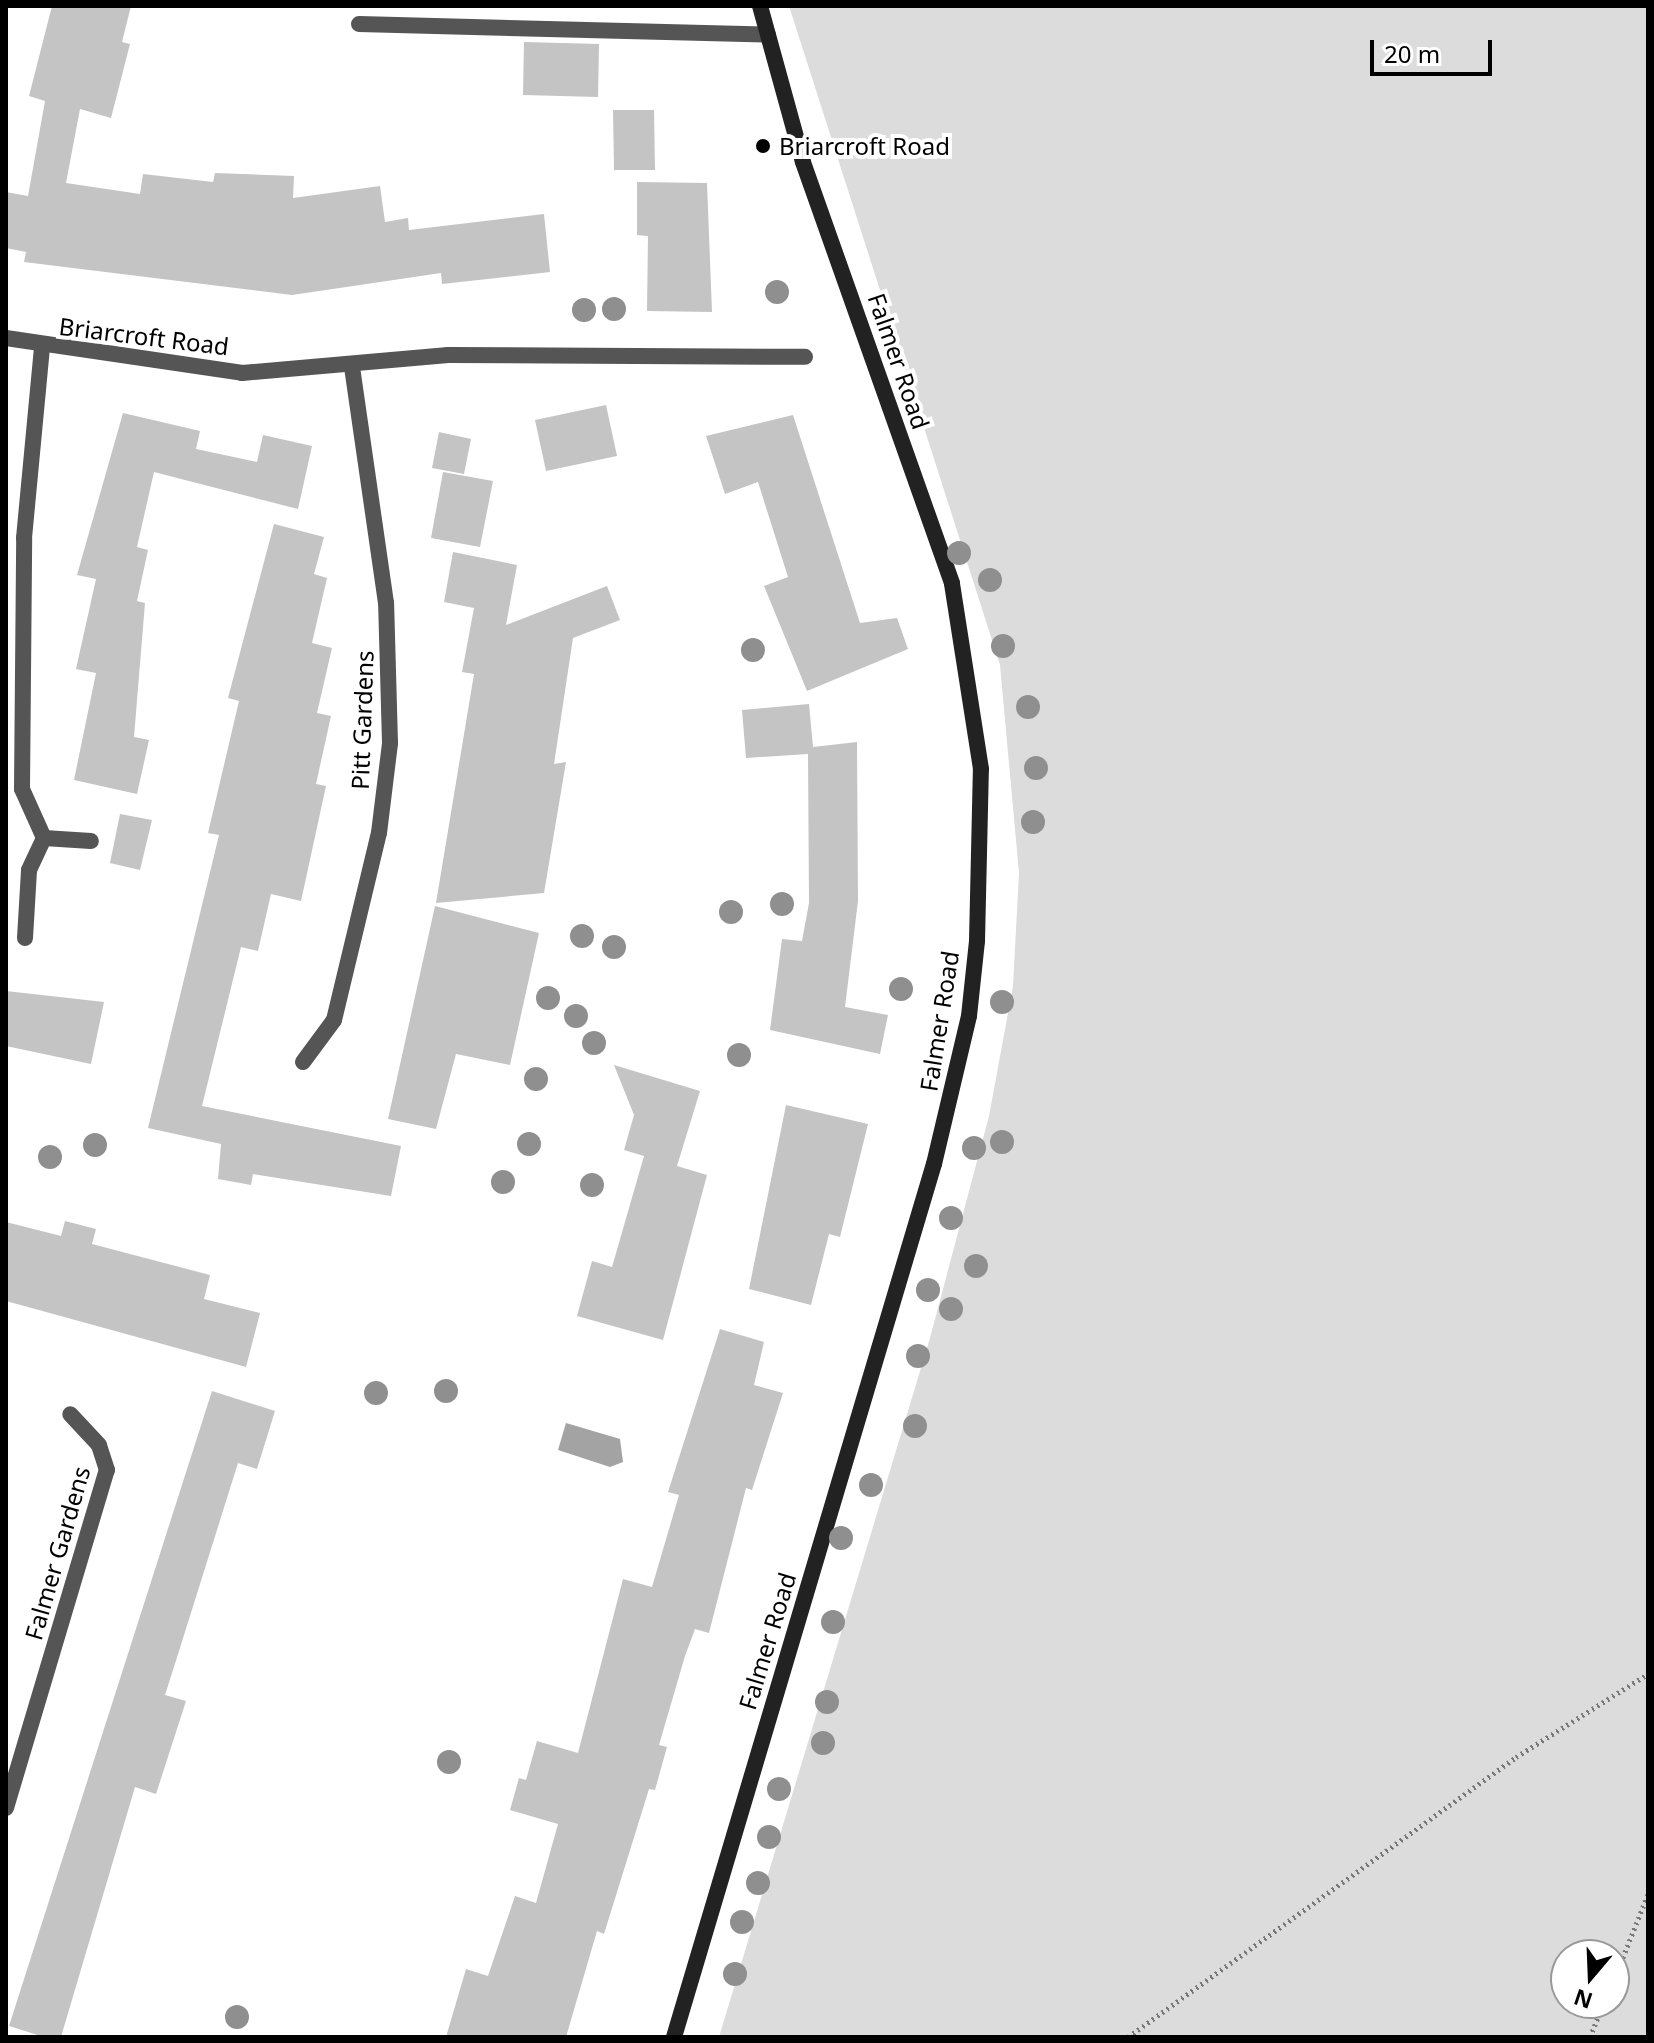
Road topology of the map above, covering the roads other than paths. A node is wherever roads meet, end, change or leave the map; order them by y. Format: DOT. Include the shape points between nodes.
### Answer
graph roads {
  1 [pos="760,6"];
  2 [pos="359,24"];
  3 [pos="768,35"];
  4 [pos="6,338"];
  5 [pos="42,347"];
  6 [pos="805,357"];
  7 [pos="352,367"];
  8 [pos="44,838"];
  9 [pos="91,841"];
  10 [pos="25,938"];
  11 [pos="303,1062"];
  12 [pos="70,1414"];
  13 [pos="6,1808"];
  14 [pos="674,2037"];
  1 -- 3 [label="main road, Falmer Road"];
  2 -- 3 [label="street"];
  3 -- 14 [label="main road, Falmer Road" via="803,162 952,583 981,769 977,928 969,1016 934,1164"];
  4 -- 5 [label="street, Briarcroft Road"];
  5 -- 7 [label="street, Briarcroft Road" via="242,373"];
  5 -- 8 [label="street" via="24,538 22,789"];
  6 -- 7 [label="street, Briarcroft Road" via="448,355"];
  7 -- 11 [label="street, Pitt Gardens" via="386,603 390,743 379,833 334,1020"];
  8 -- 9 [label="street"];
  8 -- 10 [label="street" via="29,870"];
  12 -- 13 [label="street, Falmer Gardens" via="99,1445 107,1470"];
}
